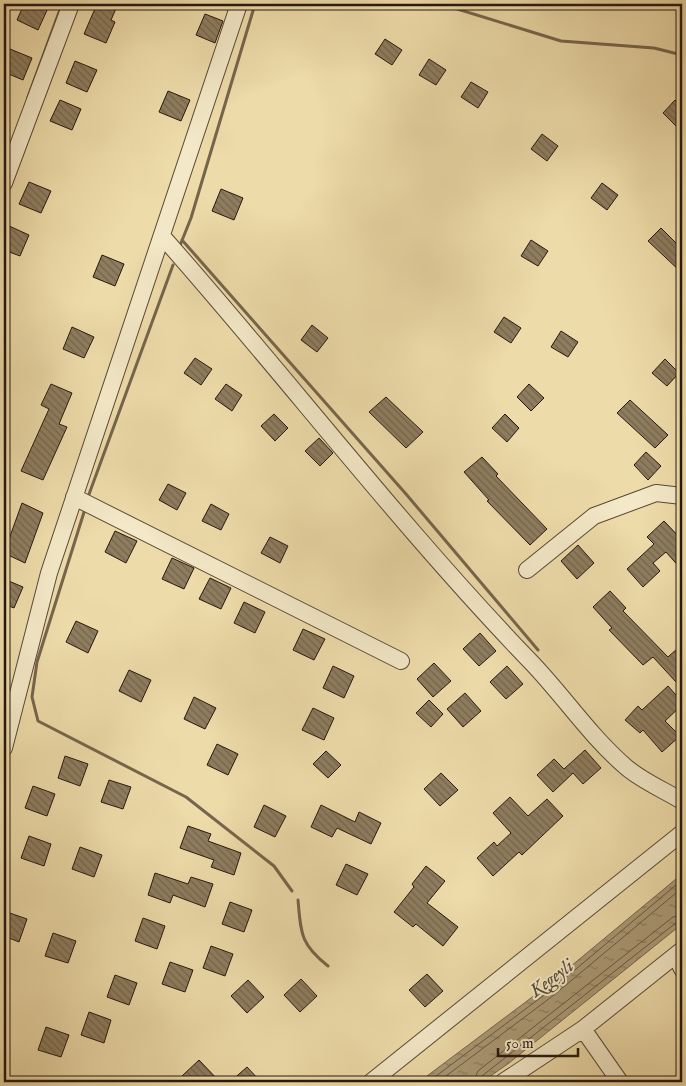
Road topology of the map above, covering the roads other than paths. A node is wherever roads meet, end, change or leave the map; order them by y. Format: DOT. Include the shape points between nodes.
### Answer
graph roads {
  1 [pos="71,4"];
  2 [pos="238,4"];
  3 [pos="4,183"];
  4 [pos="162,236"];
  5 [pos="682,496"];
  6 [pos="74,497"];
  7 [pos="527,570"];
  8 [pos="400,661"];
  9 [pos="8,707"];
  10 [pos="4,748"];
  11 [pos="682,801"];
  12 [pos="682,833"];
  13 [pos="680,958"];
  14 [pos="583,1028"];
  15 [pos="371,1082"];
  16 [pos="504,1082"];
  17 [pos="620,1082"];
  1 -- 3 [label="street"];
  2 -- 4 [label="street"];
  4 -- 6 [label="street"];
  4 -- 11 [label="street" via="468,597 543,675 582,724 627,768"];
  5 -- 7 [label="street" via="656,493 594,516"];
  6 -- 8 [label="street"];
  6 -- 9 [label="street"];
  9 -- 10 [label="street"];
  12 -- 15 [label="street"];
  13 -- 14 [label="street"];
  14 -- 16 [label="street"];
  14 -- 17 [label="street"];
}
